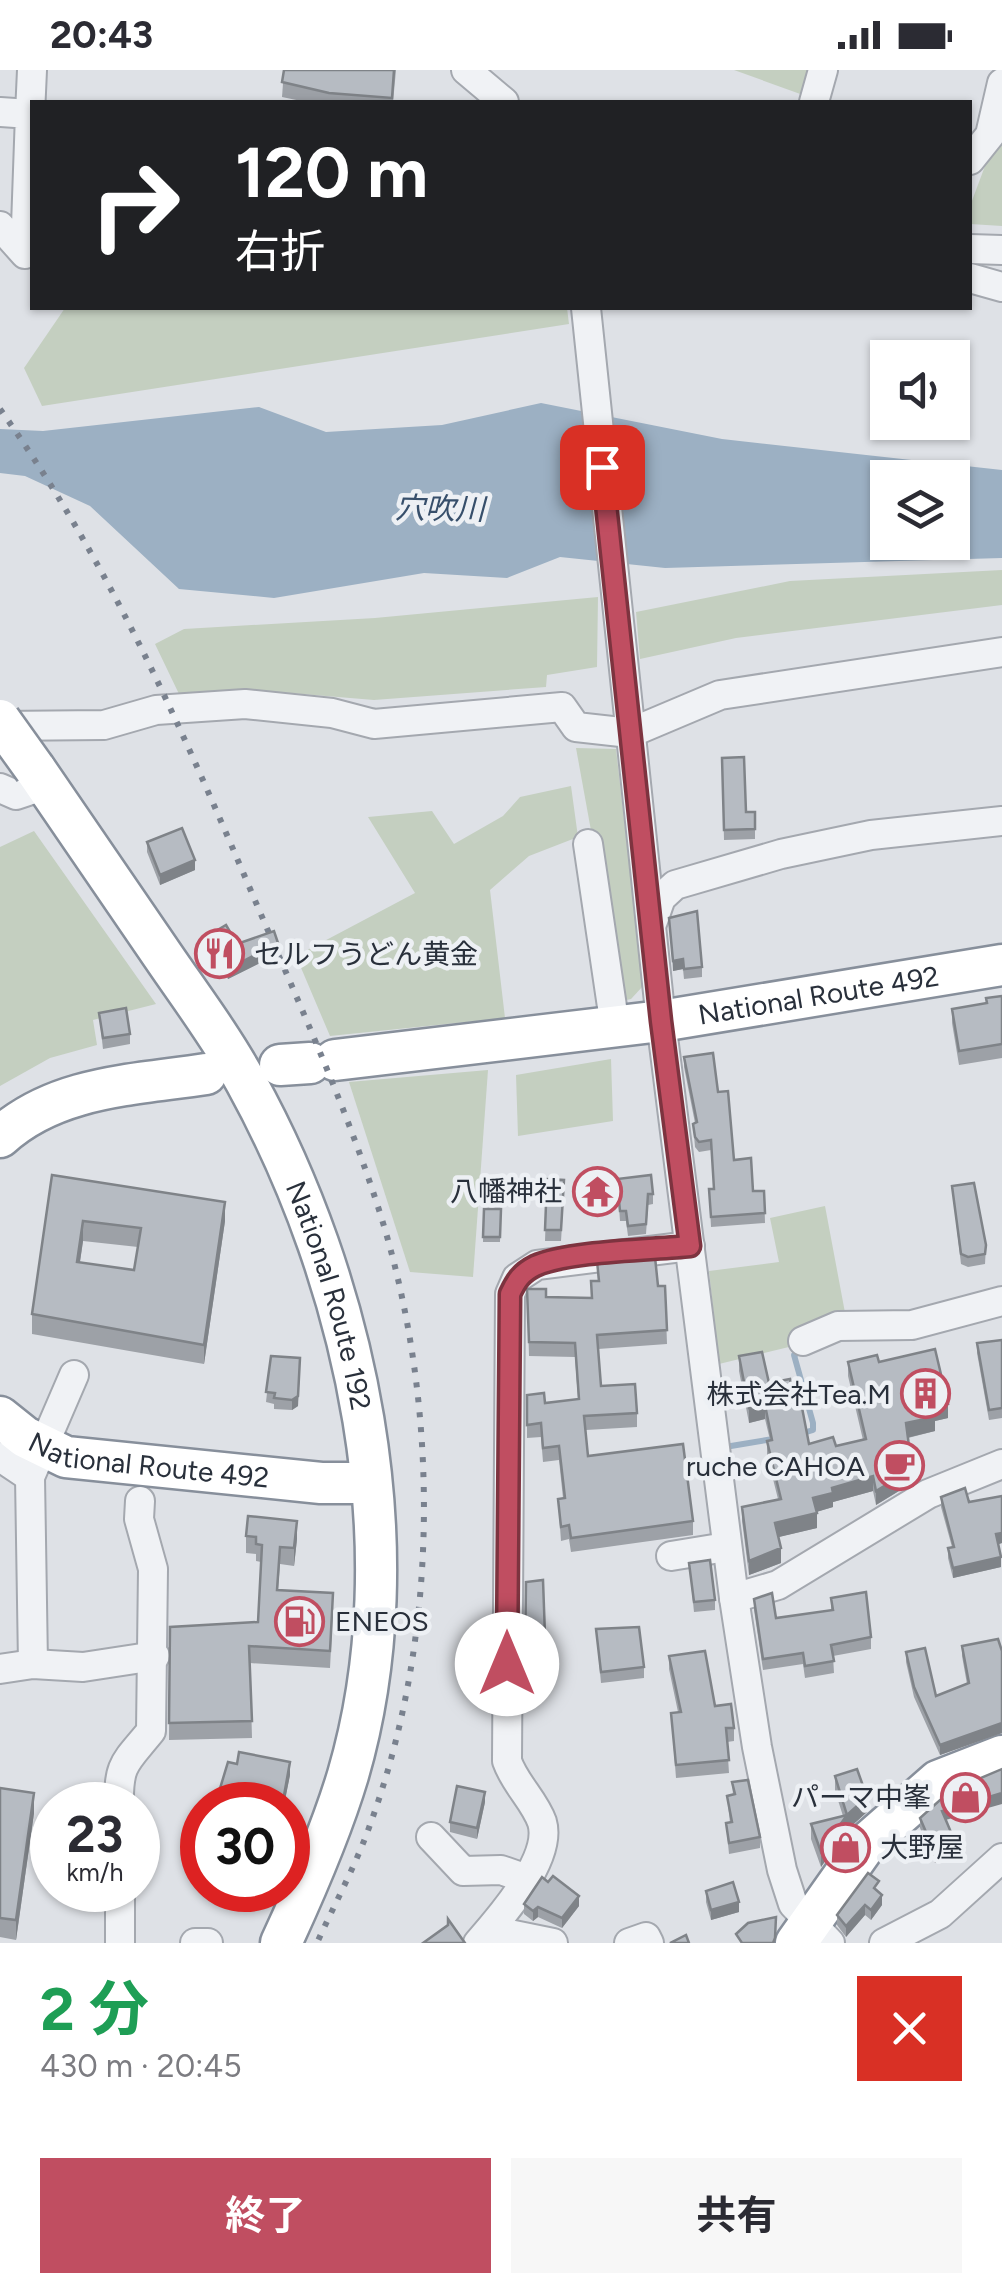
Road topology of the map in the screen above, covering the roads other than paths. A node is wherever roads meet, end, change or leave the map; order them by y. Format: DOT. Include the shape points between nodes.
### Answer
graph roads {
  1 [pos="32,70"];
  2 [pos="823,70"];
  3 [pos="474,72"];
  4 [pos="1002,83"];
  5 [pos="31,100"];
  6 [pos="502,100"];
  7 [pos="815,100"];
  8 [pos="0,112"];
  9 [pos="30,114"];
  10 [pos="972,158"];
  11 [pos="30,192"];
  12 [pos="0,226"];
  13 [pos="972,248"];
  14 [pos="1002,250"];
  15 [pos="972,279"];
  16 [pos="1002,287"];
  17 [pos="586,310"];
  18 [pos="1002,652"];
  19 [pos="628,719"];
  20 [pos="0,723"];
  21 [pos="27,780"];
  22 [pos="1002,821"];
  23 [pos="588,844"];
  24 [pos="652,923"];
  25 [pos="1002,965"];
  26 [pos="661,1021"];
  27 [pos="615,1027"];
  28 [pos="308,1063"];
  29 [pos="206,1074"];
  30 [pos="0,1137"];
  31 [pos="690,1246"];
  32 [pos="1002,1301"];
  33 [pos="803,1341"];
  34 [pos="74,1375"];
  35 [pos="0,1417"];
  36 [pos="41,1450"];
  37 [pos="0,1457"];
  38 [pos="1002,1464"];
  39 [pos="369,1483"];
  40 [pos="140,1501"];
  41 [pos="726,1547"];
  42 [pos="671,1556"];
  43 [pos="734,1598"];
  44 [pos="155,1656"];
  45 [pos="33,1664"];
  46 [pos="0,1669"];
  47 [pos="1002,1756"];
  48 [pos="118,1782"];
  49 [pos="430,1837"];
  50 [pos="1002,1858"];
  51 [pos="527,1879"];
  52 [pos="120,1912"];
  53 [pos="812,1935"];
  54 [pos="484,1936"];
  55 [pos="120,1943"];
  56 [pos="195,1943"];
  57 [pos="208,1943"];
  58 [pos="281,1943"];
  59 [pos="553,1943"];
  60 [pos="629,1943"];
  61 [pos="649,1943"];
  62 [pos="884,1943"];
  1 -- 5 [label="street"];
  2 -- 7 [label="street"];
  3 -- 6 [label="street"];
  4 -- 10 [label="street" via="990,135"];
  8 -- 9 [label="street"];
  9 -- 11 [label="street"];
  11 -- 12 [label="street" via="24,254"];
  13 -- 14 [label="street"];
  15 -- 16 [label="street"];
  17 -- 19 [label="street"];
  18 -- 19 [label="street" via="720,696"];
  19 -- 20 [label="street" via="576,727 562,707 374,724 332,712 245,704 156,710 104,725"];
  19 -- 24 [label="street"];
  20 -- 21 [label="highway, National Route 192, bridge"];
  21 -- 39 [label="highway, National Route 192" via="222,1042 264,1114 332,1292"];
  22 -- 24 [label="street" via="872,835 675,884"];
  23 -- 27 [label="street"];
  24 -- 26 [label="street"];
  25 -- 26 [label="highway, National Route 492"];
  26 -- 27 [label="highway, National Route 492"];
  26 -- 31 [label="street"];
  27 -- 28 [label="highway, National Route 492"];
  29 -- 30 [label="highway" via="84,1093 38,1110"];
  31 -- 41 [label="street"];
  31 -- 51 [label="street" via="537,1265 517,1278 510,1294 507,1761 544,1840"];
  32 -- 33 [label="street" via="912,1325 838,1326"];
  34 -- 36 [label="street"];
  35 -- 36 [label="highway, National Route 492"];
  36 -- 37 [label="street"];
  36 -- 39 [label="highway, National Route 492" via="133,1466"];
  36 -- 45 [label="street"];
  38 -- 43 [label="street" via="928,1494 778,1585"];
  39 -- 58 [label="highway, National Route 192" via="376,1559 370,1659 348,1773"];
  40 -- 44 [label="street" via="153,1569"];
  41 -- 42 [label="street"];
  41 -- 43 [label="street"];
  43 -- 53 [label="street" via="782,1870"];
  44 -- 45 [label="street" via="83,1668"];
  44 -- 48 [label="street" via="151,1731 124,1758"];
  45 -- 46 [label="street"];
  47 -- 53 [label="highway" via="938,1781 866,1844"];
  49 -- 51 [label="street" via="463,1871 501,1870"];
  50 -- 62 [label="street" via="940,1914"];
  51 -- 54 [label="street"];
  52 -- 55 [label="street"];
  54 -- 59 [label="street"];
  56 -- 57 [label="street"];
  60 -- 61 [label="street" via="643,1937"];
}
